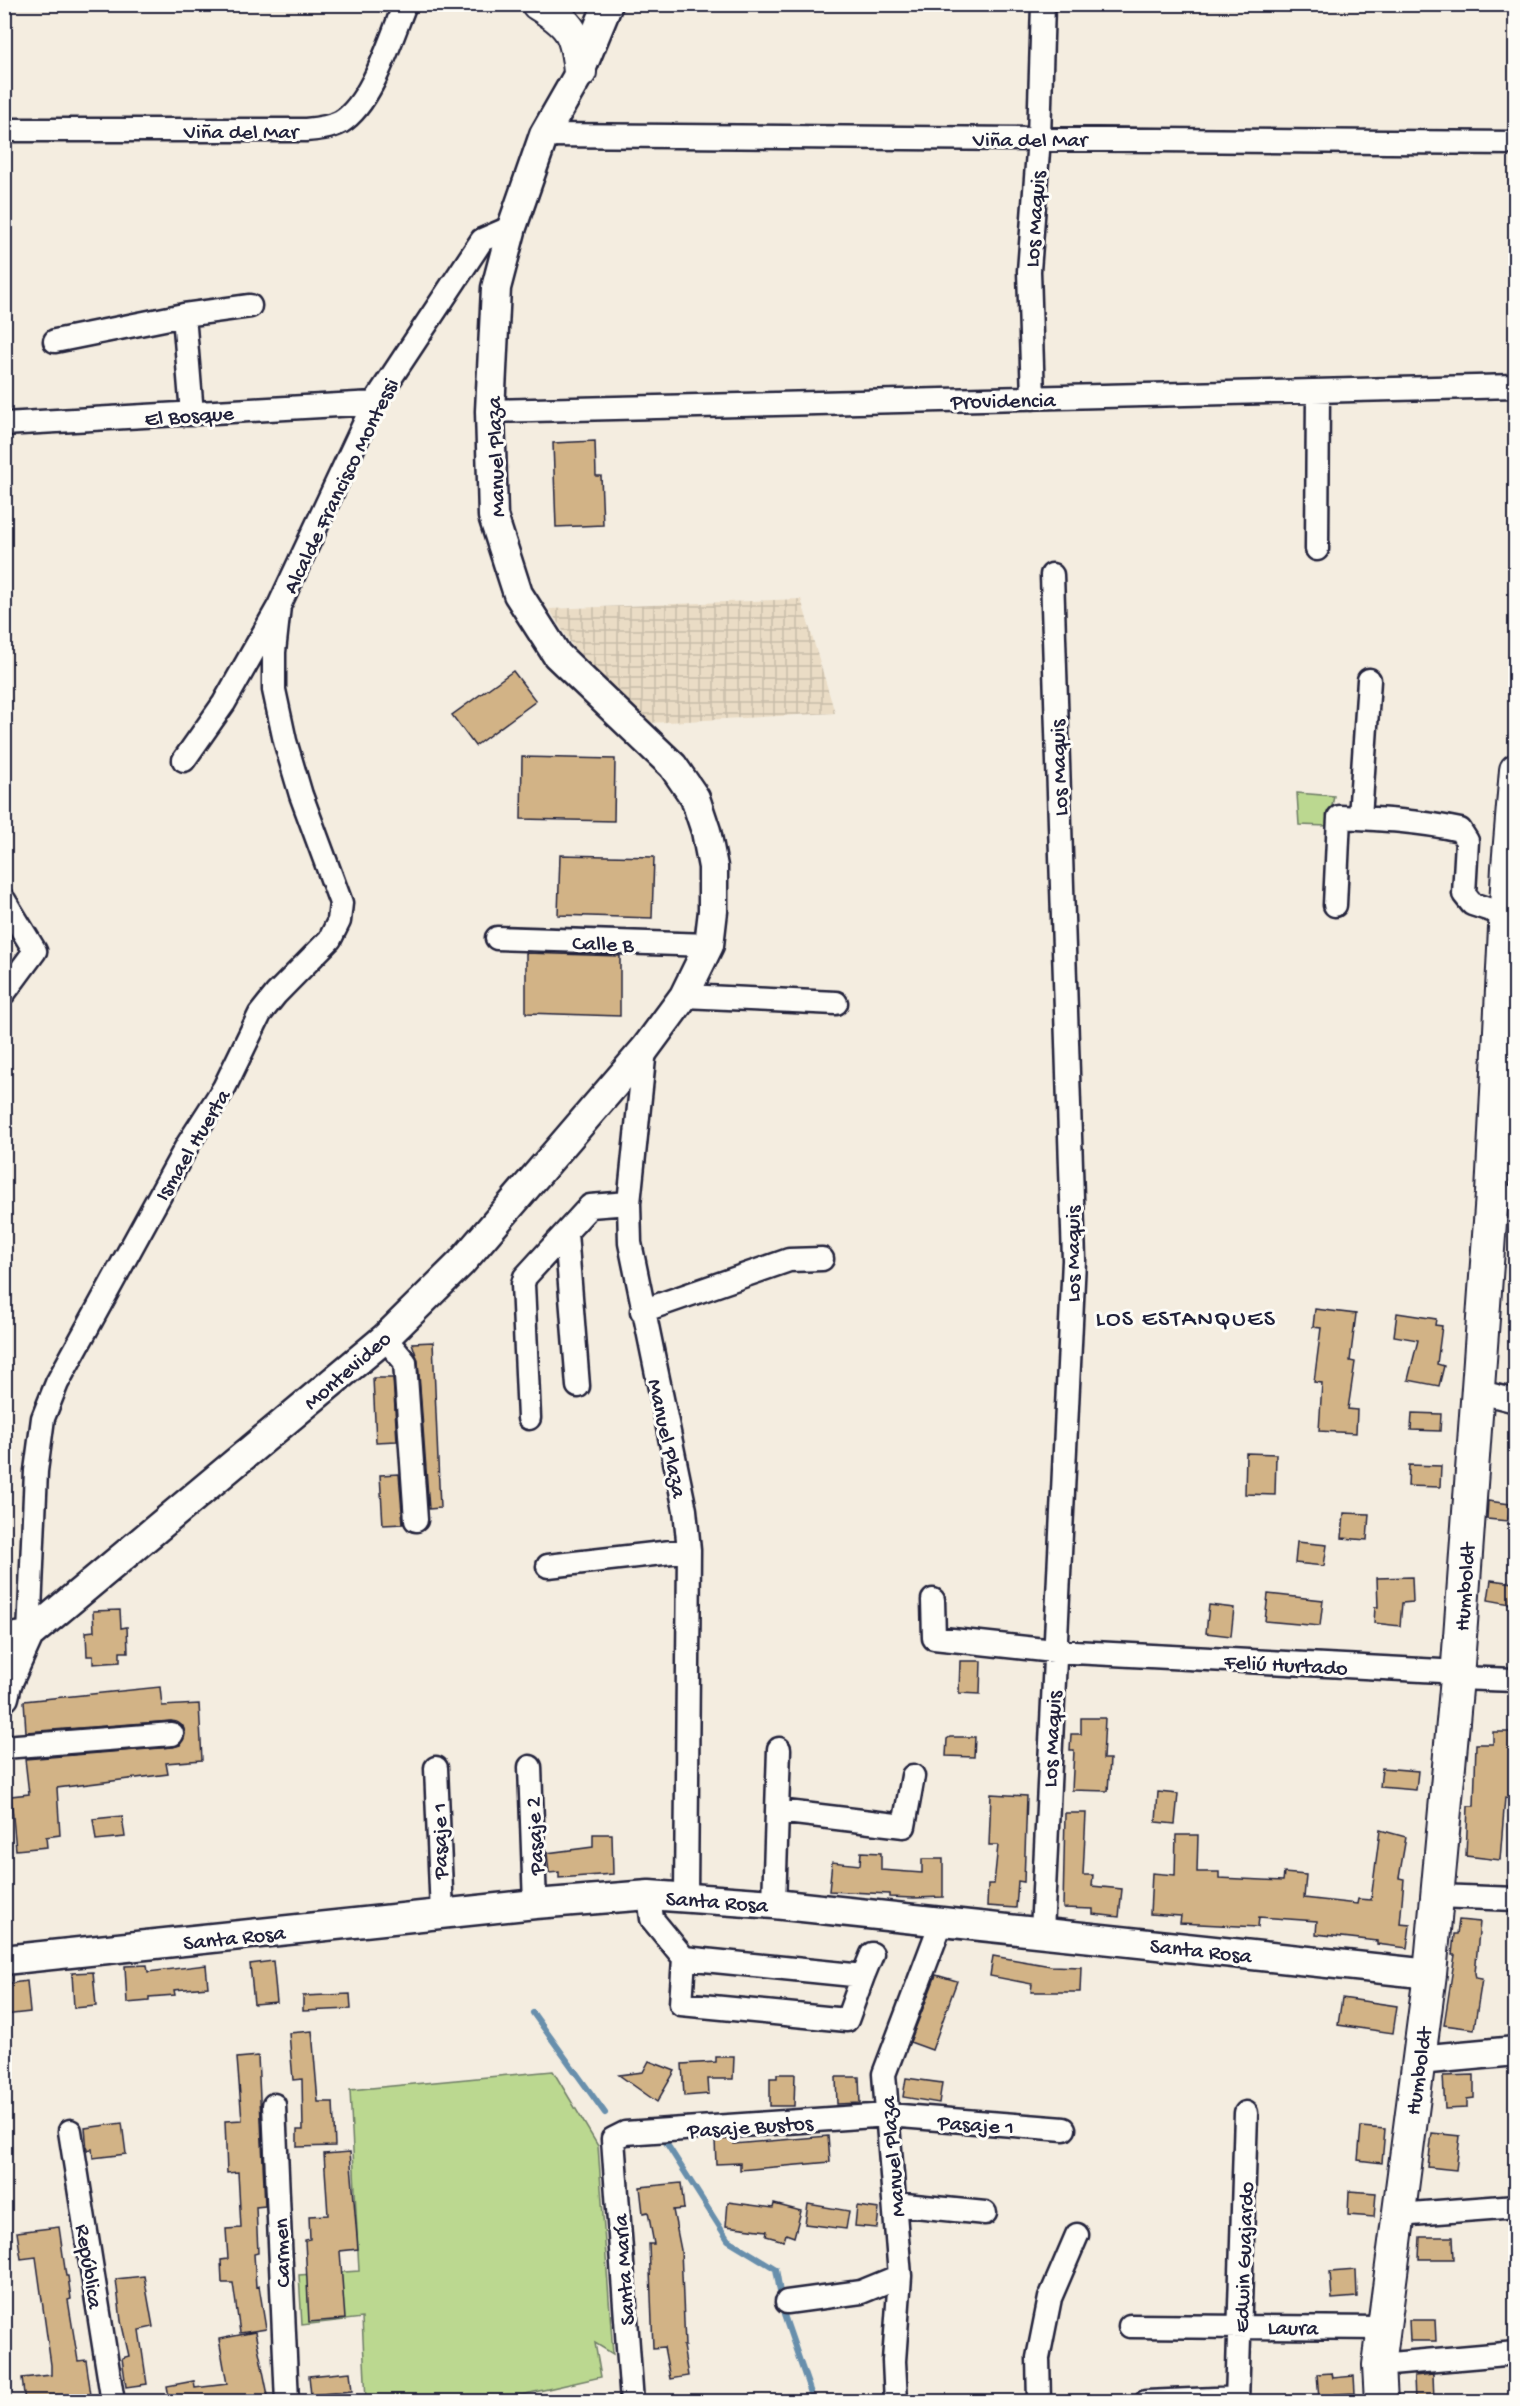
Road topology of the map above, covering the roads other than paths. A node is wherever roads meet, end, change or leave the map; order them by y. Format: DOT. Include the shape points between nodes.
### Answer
graph roads {
  1 [pos="405,4"];
  2 [pos="538,4"];
  3 [pos="608,4"];
  4 [pos="1043,4"];
  5 [pos="580,72"];
  6 [pos="4,130"];
  7 [pos="544,135"];
  8 [pos="1039,138"];
  9 [pos="1515,143"];
  10 [pos="512,227"];
  11 [pos="250,306"];
  12 [pos="184,315"];
  13 [pos="55,341"];
  14 [pos="1515,386"];
  15 [pos="1318,391"];
  16 [pos="1033,398"];
  17 [pos="374,403"];
  18 [pos="490,411"];
  19 [pos="192,414"];
  20 [pos="4,424"];
  21 [pos="1317,549"];
  22 [pos="1052,575"];
  23 [pos="279,606"];
  24 [pos="1370,680"];
  25 [pos="184,760"];
  26 [pos="1515,770"];
  27 [pos="1349,818"];
  28 [pos="4,900"];
  29 [pos="1335,905"];
  30 [pos="1506,915"];
  31 [pos="497,938"];
  32 [pos="709,945"];
  33 [pos="4,993"];
  34 [pos="684,996"];
  35 [pos="836,1003"];
  36 [pos="645,1048"];
  37 [pos="1504,1196"];
  38 [pos="629,1203"];
  39 [pos="566,1233"];
  40 [pos="822,1259"];
  41 [pos="642,1311"];
  42 [pos="385,1338"];
  43 [pos="578,1386"];
  44 [pos="1476,1391"];
  45 [pos="1515,1401"];
  46 [pos="529,1418"];
  47 [pos="416,1520"];
  48 [pos="689,1550"];
  49 [pos="548,1566"];
  50 [pos="933,1600"];
  51 [pos="17,1637"];
  52 [pos="1054,1651"];
  53 [pos="1457,1678"];
  54 [pos="1515,1680"];
  55 [pos="4,1697"];
  56 [pos="172,1734"];
  57 [pos="4,1747"];
  58 [pos="779,1749"];
  59 [pos="530,1767"];
  60 [pos="436,1768"];
  61 [pos="913,1776"];
  62 [pos="778,1811"];
  63 [pos="649,1896"];
  64 [pos="686,1896"];
  65 [pos="1437,1896"];
  66 [pos="1515,1899"];
  67 [pos="774,1904"];
  68 [pos="535,1905"];
  69 [pos="442,1914"];
  70 [pos="941,1923"];
  71 [pos="1042,1932"];
  72 [pos="872,1954"];
  73 [pos="684,1958"];
  74 [pos="4,1960"];
  75 [pos="1430,1974"];
  76 [pos="863,1976"];
  77 [pos="1515,2051"];
  78 [pos="1418,2060"];
  79 [pos="274,2105"];
  80 [pos="1246,2113"];
  81 [pos="888,2115"];
  82 [pos="1064,2129"];
  83 [pos="70,2131"];
  84 [pos="612,2139"];
  85 [pos="895,2204"];
  86 [pos="1515,2206"];
  87 [pos="985,2213"];
  88 [pos="1398,2215"];
  89 [pos="1077,2235"];
  90 [pos="900,2276"];
  91 [pos="787,2302"];
  92 [pos="1240,2325"];
  93 [pos="1130,2326"];
  94 [pos="1384,2328"];
  95 [pos="1515,2354"];
  96 [pos="1379,2365"];
  97 [pos="1237,2400"];
  98 [pos="113,2402"];
  99 [pos="287,2402"];
  100 [pos="632,2402"];
  101 [pos="896,2402"];
  102 [pos="1039,2402"];
  103 [pos="1146,2402"];
  104 [pos="1381,2402"];
  1 -- 6 [label="street, Viña del Mar" via="363,100 340,122 327,127"];
  2 -- 5 [label="main road" via="562,18 577,41"];
  3 -- 5 [label="street, Manuel Plaza"];
  4 -- 8 [label="street, Los Maquis"];
  5 -- 7 [label="street, Manuel Plaza"];
  7 -- 8 [label="street, Viña del Mar"];
  7 -- 10 [label="street, Manuel Plaza"];
  8 -- 9 [label="street, Viña del Mar"];
  8 -- 16 [label="street, Los Maquis" via="1029,271"];
  10 -- 17 [label="street, Alcalde Francisco Montessi" via="482,240"];
  10 -- 18 [label="street, Manuel Plaza" via="496,288"];
  11 -- 12 [label="street"];
  12 -- 13 [label="street"];
  12 -- 19 [label="street"];
  14 -- 15 [label="street, Providencia"];
  15 -- 16 [label="street, Providencia"];
  15 -- 21 [label="street"];
  16 -- 18 [label="street, Providencia"];
  17 -- 19 [label="street, El Bosque"];
  17 -- 23 [label="street, Alcalde Francisco Montessi"];
  18 -- 32 [label="street, Manuel Plaza" via="493,516 518,594 557,655 673,765 695,798 713,867"];
  19 -- 20 [label="street, El Bosque"];
  22 -- 52 [label="street, Los Maquis" via="1074,1260"];
  23 -- 25 [label="street, Alcalde Francisco Montessi" via="224,703"];
  23 -- 51 [label="street, Ismael Huerta" via="274,690 301,795 341,903 339,921 330,939 260,1014 224,1088 188,1144 57,1383 43,1418"];
  24 -- 27 [label="street"];
  26 -- 30 [label="main road, Humboldt"];
  27 -- 29 [label="street"];
  27 -- 30 [label="street" via="1433,824 1460,830 1467,841 1464,894 1472,904"];
  28 -- 33 [label="street" via="35,951"];
  30 -- 37 [label="main road, Humboldt"];
  31 -- 32 [label="street, Calle B"];
  32 -- 34 [label="street, Manuel Plaza"];
  34 -- 35 [label="street"];
  34 -- 36 [label="street, Manuel Plaza"];
  36 -- 38 [label="street, Manuel Plaza"];
  36 -- 42 [label="street, Montevideo" via="461,1263"];
  37 -- 44 [label="main road, Humboldt"];
  38 -- 39 [label="street" via="590,1206"];
  38 -- 41 [label="street, Manuel Plaza" via="630,1243"];
  39 -- 43 [label="street"];
  39 -- 46 [label="street" via="523,1284"];
  40 -- 41 [label="street" via="789,1260"];
  41 -- 48 [label="street, Manuel Plaza" via="685,1510"];
  42 -- 47 [label="street" via="405,1362"];
  42 -- 51 [label="street, Montevideo"];
  44 -- 45 [label="street"];
  44 -- 53 [label="main road, Humboldt"];
  48 -- 49 [label="street"];
  48 -- 64 [label="street, Manuel Plaza"];
  50 -- 52 [label="street, Feliú Hurtado" via="934,1638"];
  51 -- 55 [label="street, Ismael Huerta"];
  52 -- 53 [label="street, Feliú Hurtado" via="1441,1671"];
  52 -- 71 [label="street, Los Maquis"];
  53 -- 54 [label="street, Feliú Hurtado"];
  53 -- 65 [label="main road, Humboldt"];
  56 -- 57 [label="street"];
  58 -- 62 [label="street"];
  59 -- 68 [label="street, Pasaje 2"];
  60 -- 69 [label="street, Pasaje 1"];
  61 -- 62 [label="street" via="904,1826"];
  62 -- 67 [label="street"];
  63 -- 64 [label="street, Santa Rosa"];
  63 -- 68 [label="street, Santa Rosa"];
  63 -- 73 [label="street" via="652,1919"];
  64 -- 67 [label="street, Santa Rosa"];
  65 -- 66 [label="street"];
  65 -- 75 [label="main road, Humboldt"];
  67 -- 70 [label="street, Santa Rosa"];
  68 -- 69 [label="street, Santa Rosa"];
  69 -- 74 [label="street, Santa Rosa"];
  70 -- 71 [label="street, Santa Rosa"];
  70 -- 81 [label="street, Manuel Plaza" via="884,2074"];
  71 -- 75 [label="street, Santa Rosa"];
  72 -- 76 [label="street"];
  73 -- 76 [label="street"];
  73 -- 76 [label="street" via="681,2004 847,2020"];
  75 -- 78 [label="main road, Humboldt"];
  77 -- 78 [label="street"];
  78 -- 88 [label="main road, Humboldt"];
  79 -- 99 [label="street, Carmen"];
  80 -- 92 [label="street, Edwin Guajardo"];
  81 -- 82 [label="street, Pasaje 1"];
  81 -- 84 [label="street, Pasaje Bustos" via="626,2133"];
  81 -- 85 [label="street, Manuel Plaza"];
  83 -- 98 [label="street, República"];
  84 -- 100 [label="street, Santa María"];
  85 -- 87 [label="street"];
  85 -- 90 [label="street, Manuel Plaza"];
  86 -- 88 [label="street"];
  88 -- 94 [label="main road, Humboldt"];
  89 -- 102 [label="street" via="1050,2298 1038,2358"];
  90 -- 91 [label="street" via="861,2292"];
  90 -- 101 [label="street, Manuel Plaza" via="894,2361"];
  92 -- 93 [label="street, Laura"];
  92 -- 94 [label="street, Laura"];
  92 -- 97 [label="street, Edwin Guajardo"];
  94 -- 96 [label="main road, Humboldt"];
  95 -- 96 [label="street"];
  96 -- 104 [label="main road, Humboldt"];
  97 -- 103 [label="street"];
}
